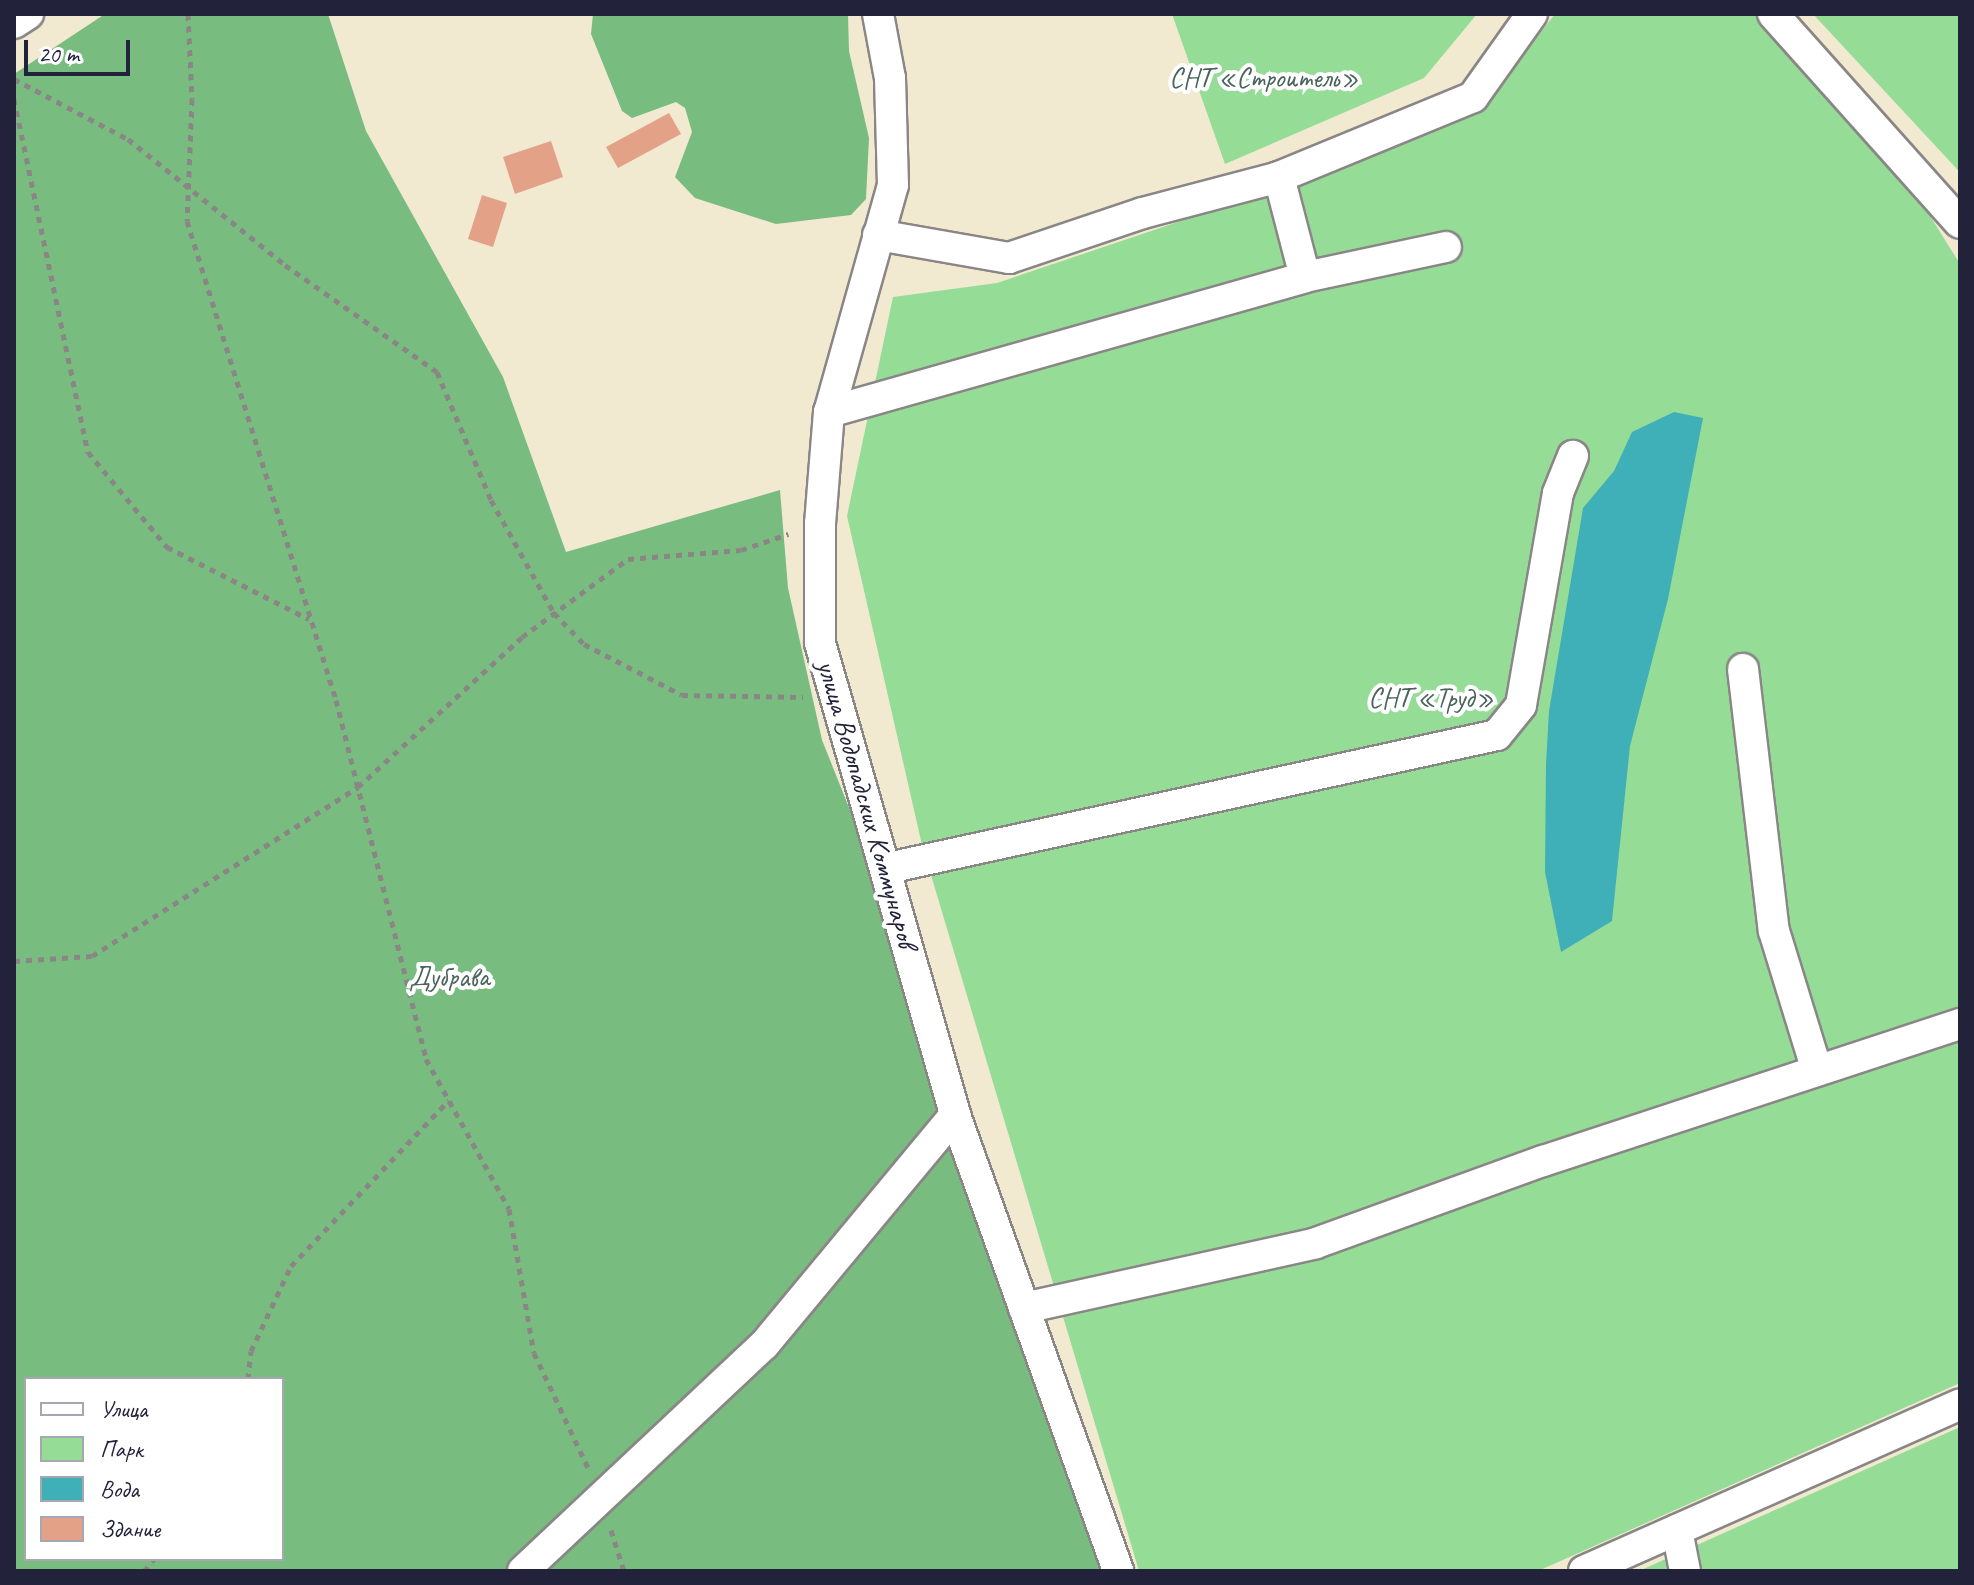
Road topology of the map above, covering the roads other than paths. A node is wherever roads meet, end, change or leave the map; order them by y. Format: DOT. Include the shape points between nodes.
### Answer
graph roads {
  1 [pos="28,14"];
  2 [pos="878,14"];
  3 [pos="1532,14"];
  4 [pos="1773,14"];
  5 [pos="14,23"];
  6 [pos="1279,177"];
  7 [pos="1960,223"];
  8 [pos="878,235"];
  9 [pos="1446,247"];
  10 [pos="1305,277"];
  11 [pos="829,412"];
  12 [pos="1573,456"];
  13 [pos="1743,669"];
  14 [pos="888,868"];
  15 [pos="1960,1024"];
  16 [pos="1817,1071"];
  17 [pos="955,1115"];
  18 [pos="1024,1308"];
  19 [pos="1960,1404"];
  20 [pos="1677,1530"];
  21 [pos="523,1571"];
  22 [pos="1118,1571"];
  23 [pos="1584,1571"];
  24 [pos="1685,1571"];
  1 -- 5 [label="street"];
  2 -- 8 [label="street, улица Водопадских Коммунаров" via="890,78 893,185"];
  3 -- 6 [label="street" via="1473,97"];
  4 -- 7 [label="street"];
  6 -- 8 [label="street" via="1143,213 1009,258"];
  6 -- 10 [label="street"];
  8 -- 11 [label="street, улица Водопадских Коммунаров"];
  9 -- 10 [label="street"];
  10 -- 11 [label="street"];
  11 -- 14 [label="street, улица Водопадских Коммунаров" via="820,523 820,643"];
  12 -- 14 [label="street" via="1558,493 1521,705 1497,735"];
  13 -- 16 [label="street" via="1774,931"];
  14 -- 17 [label="street, улица Водопадских Коммунаров"];
  15 -- 16 [label="street"];
  16 -- 18 [label="street" via="1316,1243"];
  17 -- 18 [label="street, улица Водопадских Коммунаров"];
  17 -- 21 [label="street" via="764,1345"];
  18 -- 22 [label="street, улица Водопадских Коммунаров"];
  19 -- 20 [label="street"];
  20 -- 23 [label="street"];
  20 -- 24 [label="street"];
}
